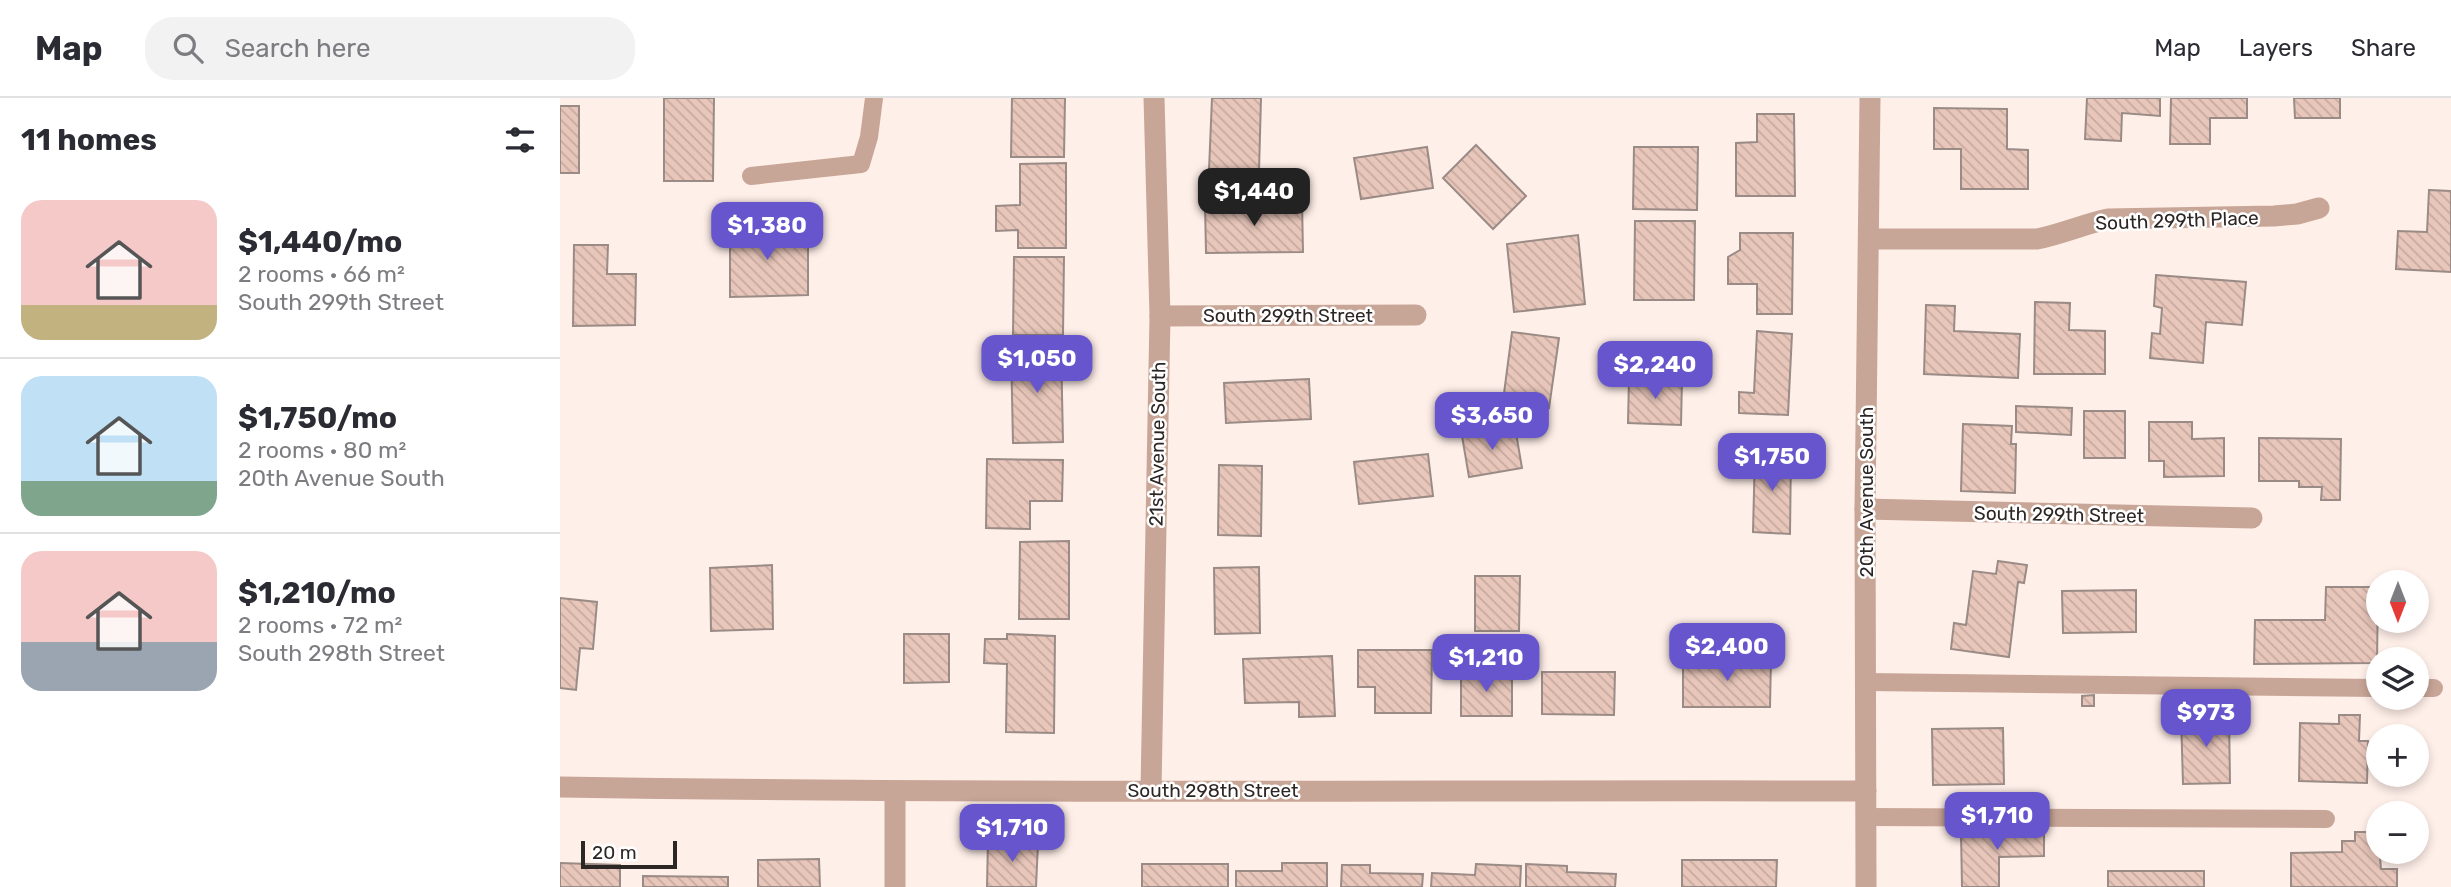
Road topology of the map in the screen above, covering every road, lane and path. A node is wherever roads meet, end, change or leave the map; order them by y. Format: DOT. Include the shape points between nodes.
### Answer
graph roads {
  1 [pos="874,98"];
  2 [pos="1154,98"];
  3 [pos="1870,98"];
  4 [pos="751,176"];
  5 [pos="2319,208"];
  6 [pos="1869,239"];
  7 [pos="1416,315"];
  8 [pos="1160,316"];
  9 [pos="1865,509"];
  10 [pos="2252,518"];
  11 [pos="1866,682"];
  12 [pos="2366,688"];
  13 [pos="560,788"];
  14 [pos="1151,789"];
  15 [pos="1866,790"];
  16 [pos="895,792"];
  17 [pos="1866,817"];
  18 [pos="2326,819"];
  19 [pos="895,887"];
  20 [pos="1866,887"];
  1 -- 4 [label="lane" via="861,164"];
  2 -- 8 [label="street, 21st Avenue South"];
  3 -- 6 [label="street, 20th Avenue South"];
  5 -- 6 [label="street, South 299th Place" via="2274,216 2108,219 2037,239"];
  6 -- 9 [label="street, 20th Avenue South"];
  7 -- 8 [label="street, South 299th Street"];
  8 -- 14 [label="street, 21st Avenue South"];
  9 -- 10 [label="street, South 299th Street"];
  9 -- 11 [label="street, 20th Avenue South"];
  11 -- 12 [label="lane"];
  11 -- 15 [label="street, 20th Avenue South"];
  13 -- 16 [label="street, South 298th Street"];
  14 -- 15 [label="street, South 298th Street"];
  14 -- 16 [label="street, South 298th Street"];
  15 -- 17 [label="street, 20th Avenue South"];
  16 -- 19 [label="street"];
  17 -- 18 [label="lane"];
  17 -- 20 [label="street, 20th Avenue South"];
}
